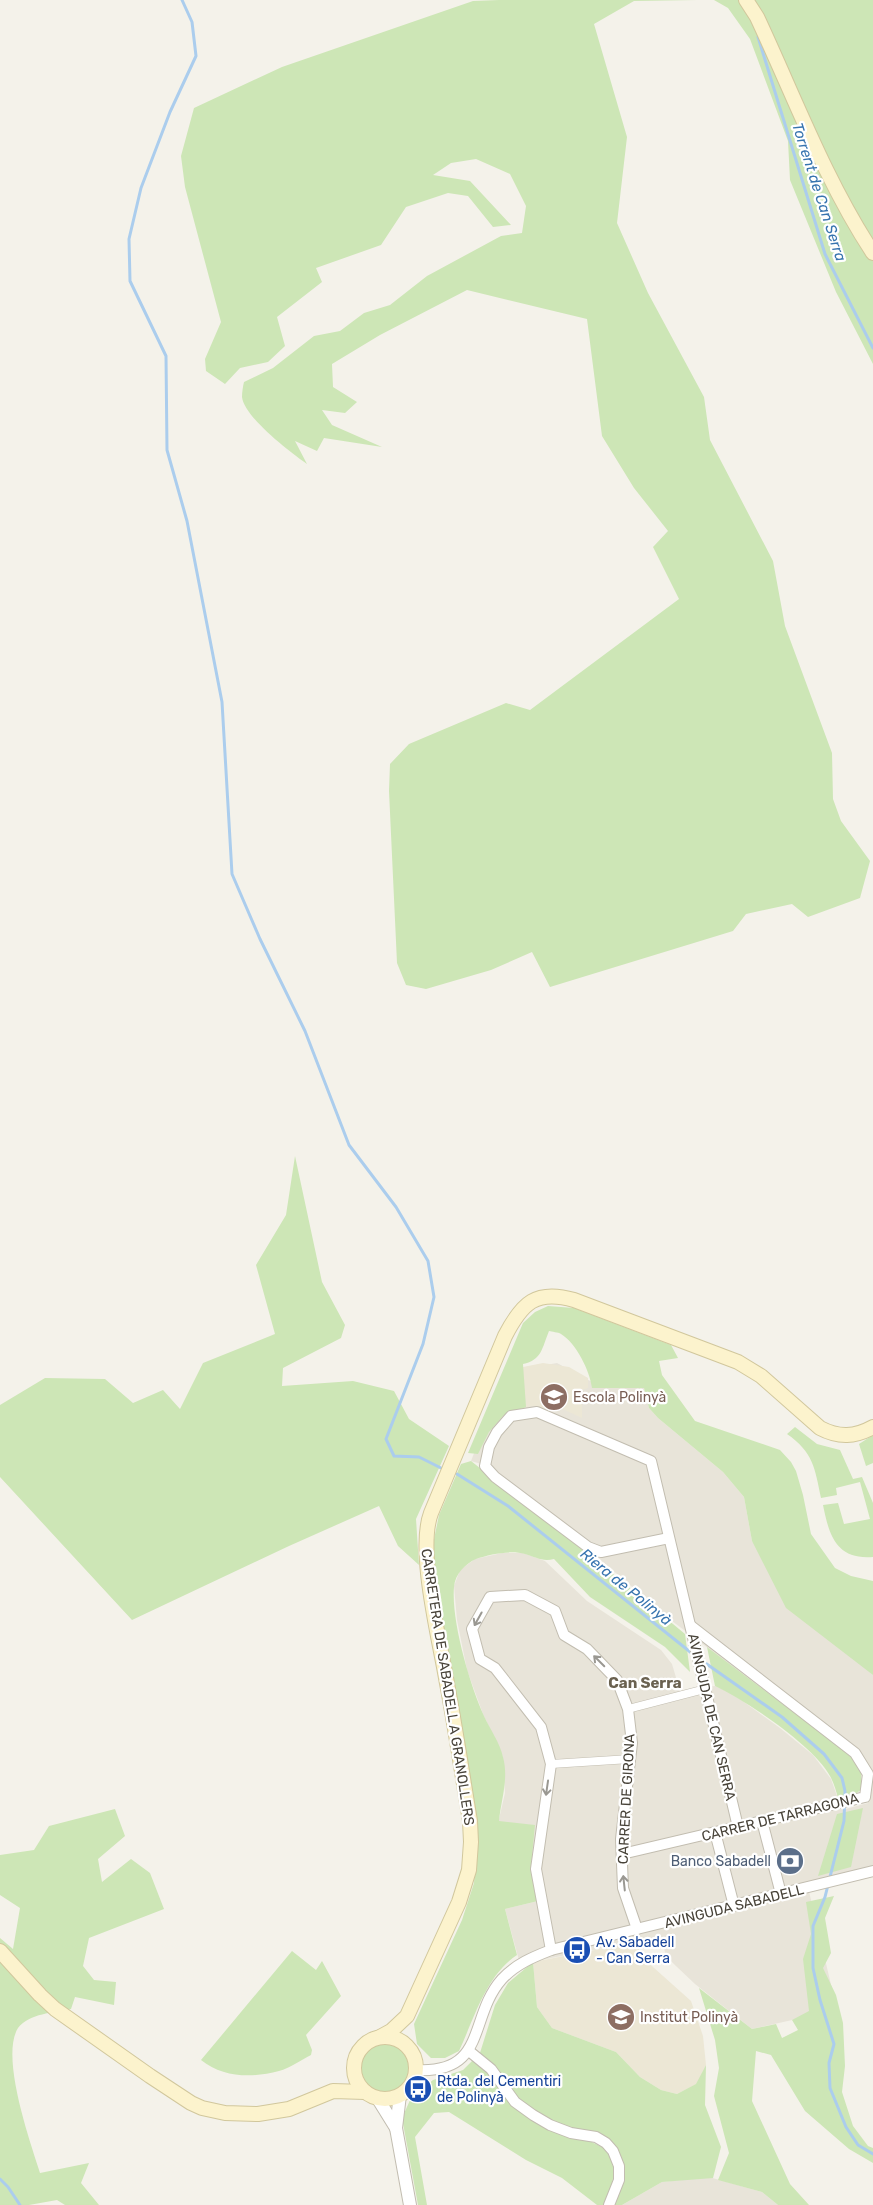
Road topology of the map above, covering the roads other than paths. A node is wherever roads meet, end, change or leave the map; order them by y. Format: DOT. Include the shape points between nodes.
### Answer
graph roads {
  1 [pos="746,0"];
  2 [pos="873,253"];
  3 [pos="873,1427"];
  4 [pos="670,1538"];
  5 [pos="691,1626"];
  6 [pos="705,1689"];
  7 [pos="628,1709"];
  8 [pos="630,1759"];
  9 [pos="551,1764"];
  10 [pos="762,1821"];
  11 [pos="738,1827"];
  12 [pos="715,1832"];
  13 [pos="622,1854"];
  14 [pos="873,1872"];
  15 [pos="781,1894"];
  16 [pos="734,1906"];
  17 [pos="637,1930"];
  18 [pos="552,1950"];
  19 [pos="0,1951"];
  20 [pos="407,2016"];
  21 [pos="380,2037"];
  22 [pos="409,2048"];
  23 [pos="469,2051"];
  24 [pos="354,2064"];
  25 [pos="416,2070"];
  26 [pos="333,2091"];
  27 [pos="365,2092"];
  28 [pos="400,2095"];
  29 [pos="378,2099"];
  30 [pos="396,2128"];
  31 [pos="410,2205"];
  32 [pos="609,2205"];
  1 -- 2 [label="main road" via="822,162"];
  3 -- 20 [label="main road, CARRETERA DE SABADELL A GRANOLLERS" via="856,1435 830,1434 761,1376 738,1362 574,1300 552,1295 529,1302 519,1311 505,1336 426,1528 433,1604 470,1820 471,1852 465,1887"];
  4 -- 4 [label="street, AVINGUDA DE CAN SERRA" via="651,1461 538,1412 511,1416 488,1447 485,1466 495,1477 588,1547 601,1552"];
  4 -- 5 [label="street, AVINGUDA DE CAN SERRA"];
  5 -- 6 [label="street, AVINGUDA DE CAN SERRA"];
  5 -- 10 [label="street, CARRER DE TARRAGONA" via="855,1753 868,1774 865,1796"];
  6 -- 7 [label="street"];
  6 -- 11 [label="street, AVINGUDA DE CAN SERRA"];
  7 -- 8 [label="street, CARRER DE GIRONA" via="632,1743"];
  7 -- 9 [label="street, CARRER DE GIRONA, one-way" via="617,1680 587,1649 564,1635 555,1611 525,1595 490,1598 472,1629 480,1659 495,1668 541,1727"];
  8 -- 9 [label="street"];
  8 -- 13 [label="street, CARRER DE GIRONA"];
  9 -- 18 [label="street, CARRER DE GIRONA, one-way" via="536,1869"];
  10 -- 11 [label="street, CARRER DE TARRAGONA"];
  10 -- 15 [label="street"];
  11 -- 12 [label="street, CARRER DE TARRAGONA"];
  12 -- 13 [label="street, CARRER DE TARRAGONA"];
  12 -- 16 [label="street"];
  17 -- 13 [label="street, CARRER DE GIRONA, one-way" via="623,1888"];
  14 -- 15 [label="street, AVINGUDA SABADELL"];
  15 -- 16 [label="street, AVINGUDA SABADELL"];
  16 -- 17 [label="street, AVINGUDA SABADELL"];
  17 -- 18 [label="street, AVINGUDA SABADELL"];
  18 -- 23 [label="street, AVINGUDA SABADELL" via="528,1959 501,1980 487,2003"];
  19 -- 26 [label="main road" via="56,2009 191,2103 225,2113 258,2114 289,2110"];
  20 -- 21 [label="main road, CARRETERA DE SABADELL A GRANOLLERS"];
  20 -- 22 [label="main road, CARRETERA DE SABADELL A GRANOLLERS"];
  21 -- 22 [label="main road" via="397,2039"];
  21 -- 24 [label="main road" via="363,2045"];
  22 -- 25 [label="main road"];
  23 -- 25 [label="street" via="454,2064"];
  23 -- 32 [label="street" via="491,2069 515,2102 533,2115 550,2125 596,2137 606,2143 619,2166 619,2180"];
  24 -- 26 [label="main road"];
  24 -- 27 [label="main road" via="355,2079"];
  25 -- 28 [label="main road" via="414,2080"];
  26 -- 27 [label="main road"];
  27 -- 29 [label="main road"];
  28 -- 29 [label="main road"];
  28 -- 30 [label="street"];
  29 -- 30 [label="street"];
  30 -- 31 [label="street"];
}
